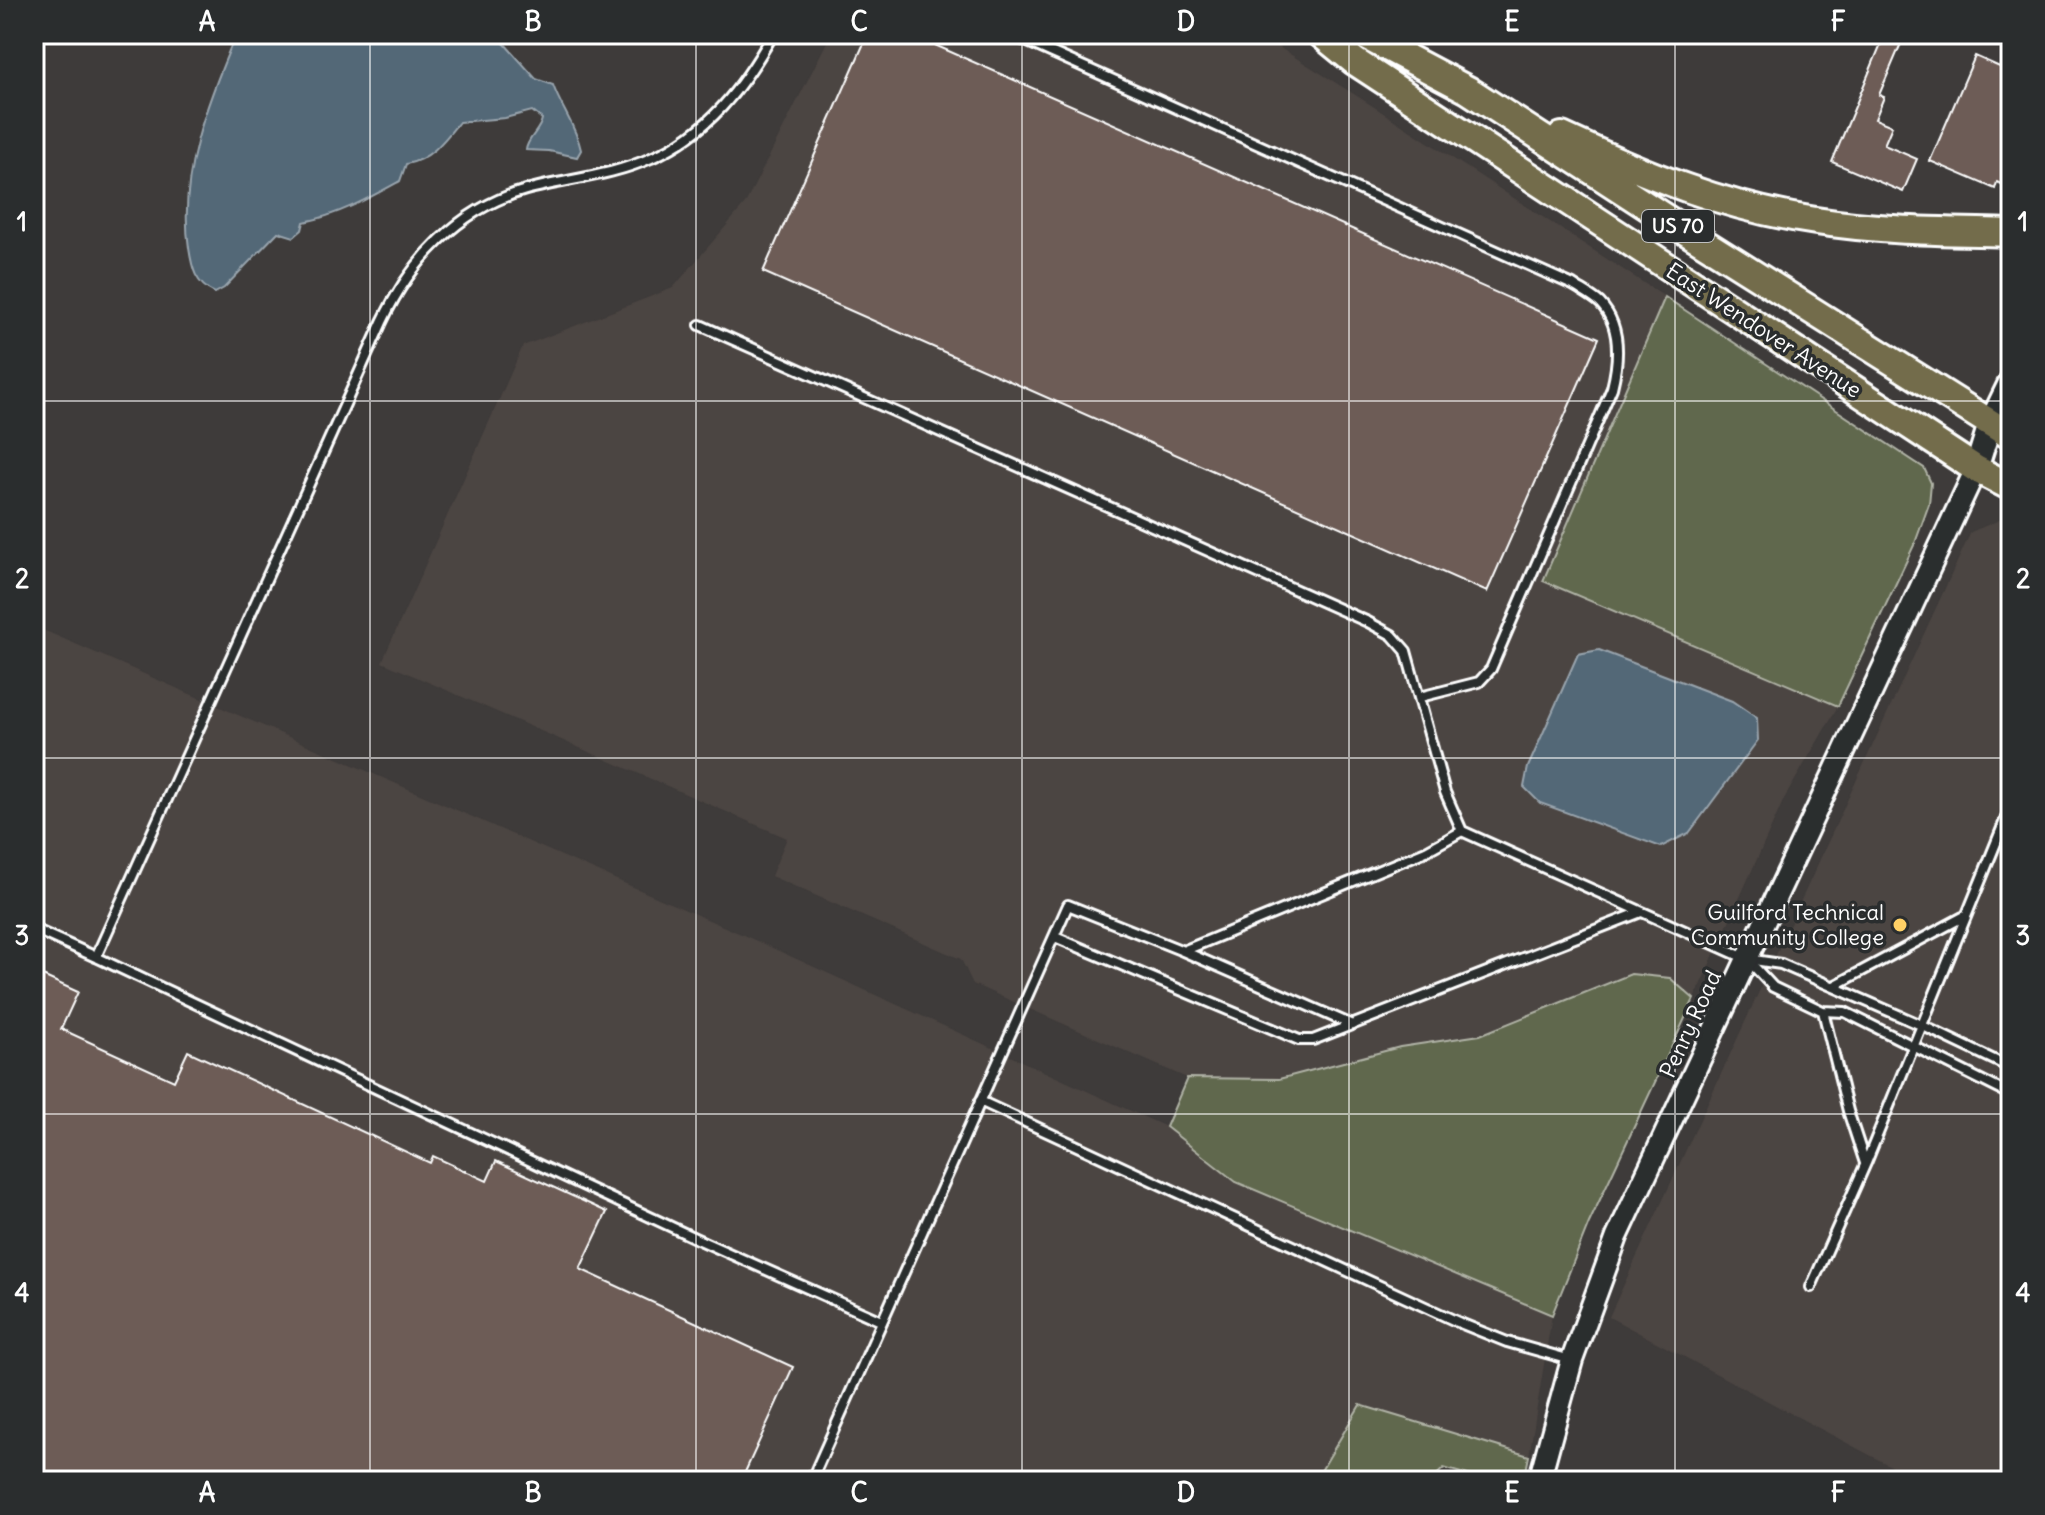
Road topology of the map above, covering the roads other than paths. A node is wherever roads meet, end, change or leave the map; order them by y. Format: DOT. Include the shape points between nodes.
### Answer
graph roads {
  1 [pos="773,34"];
  2 [pos="1010,34"];
  3 [pos="1321,34"];
  4 [pos="1362,34"];
  5 [pos="1468,90"];
  6 [pos="2011,233"];
  7 [pos="700,325"];
  8 [pos="2011,381"];
  9 [pos="2004,426"];
  10 [pos="1976,469"];
  11 [pos="2011,487"];
  12 [pos="1420,697"];
  13 [pos="2011,806"];
  14 [pos="1462,831"];
  15 [pos="1641,912"];
  16 [pos="1964,917"];
  17 [pos="34,929"];
  18 [pos="1055,937"];
  19 [pos="1183,951"];
  20 [pos="96,957"];
  21 [pos="1747,959"];
  22 [pos="1834,986"];
  23 [pos="1823,1011"];
  24 [pos="1352,1025"];
  25 [pos="1921,1025"];
  26 [pos="1913,1045"];
  27 [pos="2011,1068"];
  28 [pos="2011,1095"];
  29 [pos="980,1101"];
  30 [pos="1866,1163"];
  31 [pos="1811,1287"];
  32 [pos="881,1321"];
  33 [pos="1572,1360"];
  34 [pos="811,1481"];
  35 [pos="1539,1481"];
  1 -- 20 [label="lane" via="721,111 681,142 627,167 506,196 455,227 411,270 382,322"];
  2 -- 12 [label="lane" via="1573,285 1600,304 1611,320 1617,344 1612,388 1491,669 1479,682"];
  3 -- 10 [label="highway, East Wendover Avenue / US 70" via="1354,61"];
  4 -- 5 [label="highway, East Wendover Avenue / US 70"];
  5 -- 6 [label="highway" via="1699,194 1850,226"];
  5 -- 9 [label="highway, East Wendover Avenue / US 70"];
  7 -- 12 [label="lane" via="1368,622 1392,635 1406,651"];
  8 -- 9 [label="main road"];
  9 -- 10 [label="main road"];
  10 -- 11 [label="highway, East Wendover Avenue / US 70"];
  10 -- 21 [label="street, Penry Road"];
  12 -- 14 [label="lane" via="1445,792"];
  13 -- 16 [label="lane"];
  14 -- 15 [label="lane"];
  14 -- 19 [label="lane" via="1426,851"];
  15 -- 21 [label="lane"];
  15 -- 24 [label="lane"];
  16 -- 22 [label="lane"];
  16 -- 25 [label="lane"];
  17 -- 20 [label="lane"];
  18 -- 19 [label="lane" via="1068,905"];
  18 -- 24 [label="lane" via="1299,1040"];
  18 -- 29 [label="lane"];
  19 -- 24 [label="lane"];
  20 -- 32 [label="lane"];
  21 -- 22 [label="lane" via="1781,964"];
  21 -- 23 [label="lane" via="1773,987"];
  21 -- 33 [label="street, Penry Road" via="1617,1237"];
  22 -- 25 [label="lane"];
  23 -- 26 [label="lane" via="1845,1012"];
  23 -- 30 [label="lane"];
  25 -- 26 [label="lane"];
  25 -- 27 [label="lane"];
  26 -- 28 [label="lane"];
  26 -- 30 [label="lane"];
  29 -- 32 [label="lane"];
  29 -- 33 [label="lane" via="1460,1323"];
  30 -- 31 [label="lane"];
  32 -- 34 [label="lane"];
  33 -- 35 [label="street, Penry Road"];
}
